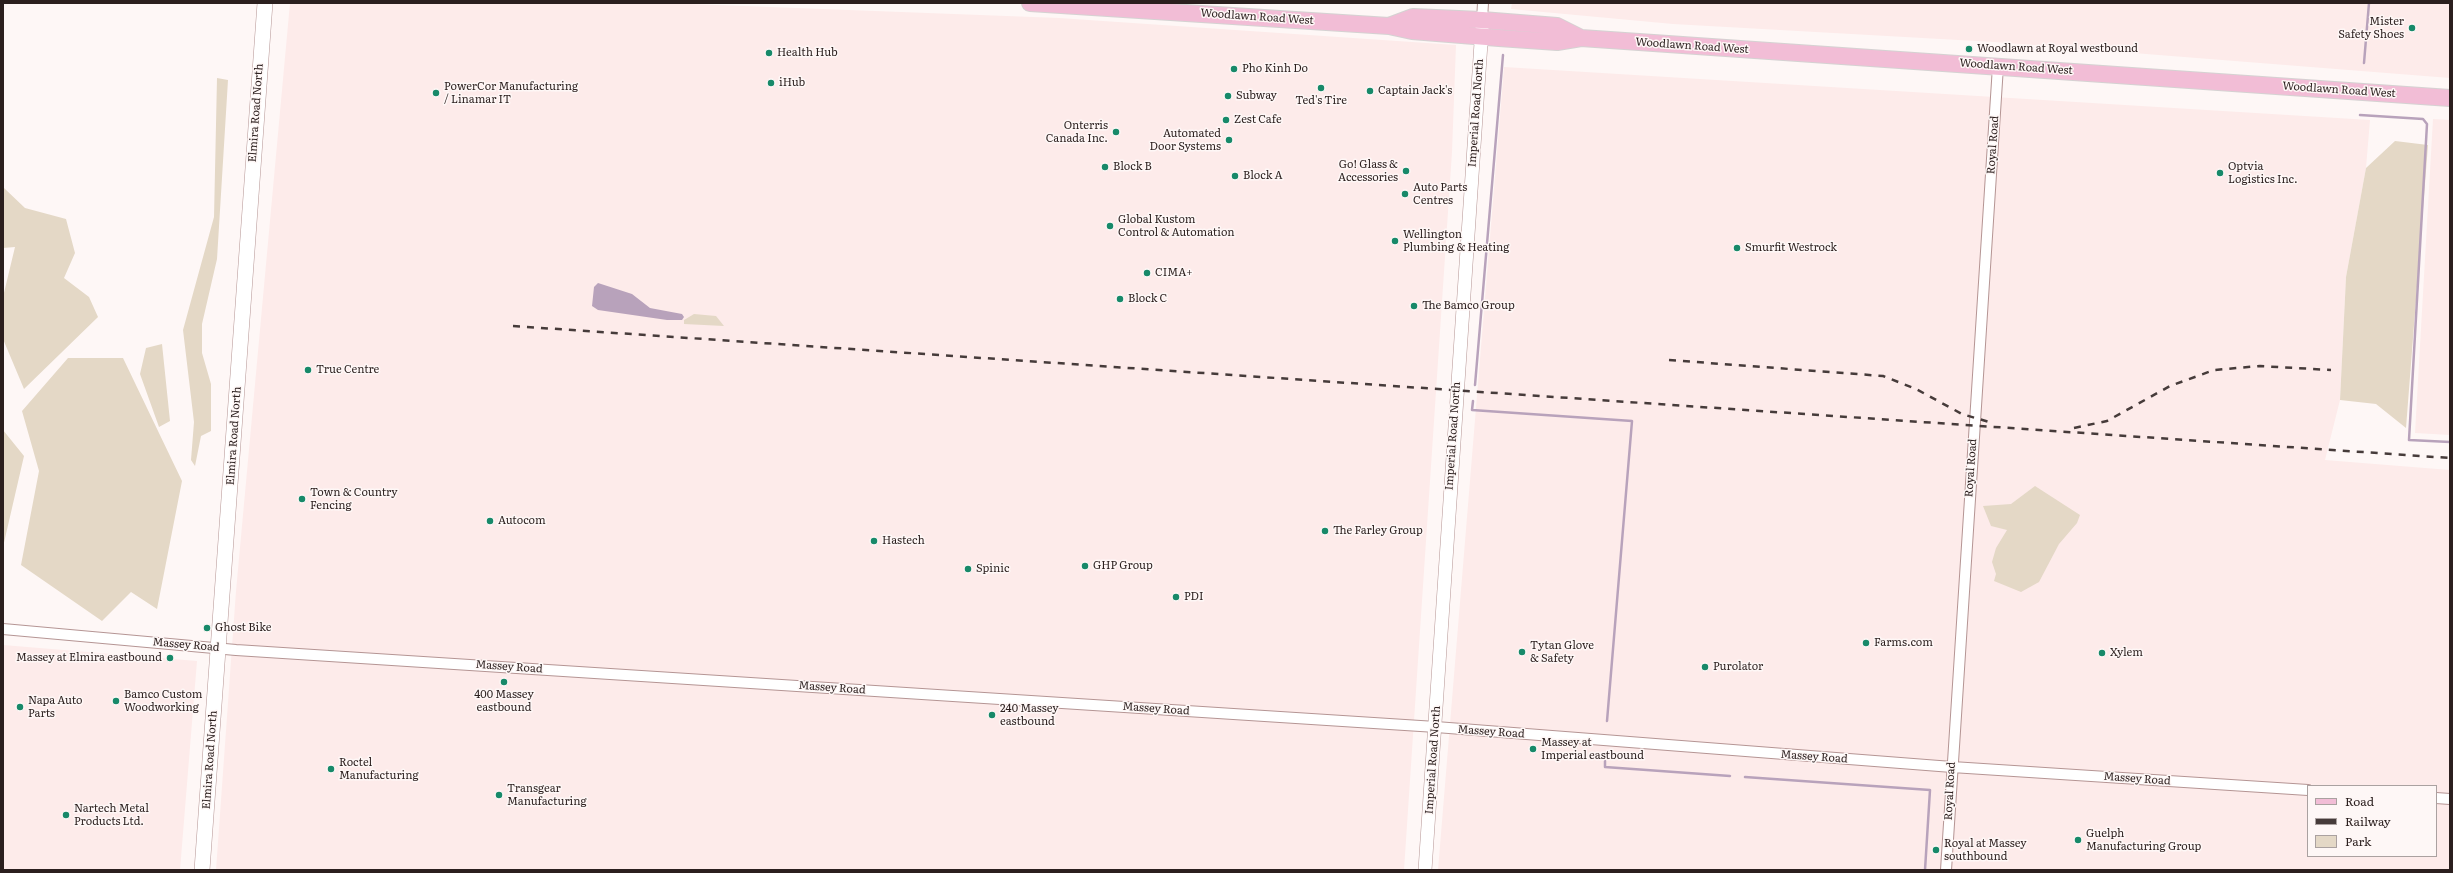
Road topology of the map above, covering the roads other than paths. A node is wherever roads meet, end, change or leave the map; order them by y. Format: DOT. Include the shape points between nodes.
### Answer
graph roads {
  1 [pos="265,3"];
  2 [pos="1030,3"];
  3 [pos="1484,3"];
  4 [pos="1482,20"];
  5 [pos="1389,26"];
  6 [pos="1481,37"];
  7 [pos="1581,38"];
  8 [pos="1998,66"];
  9 [pos="2450,98"];
  10 [pos="3,629"];
  11 [pos="219,648"];
  12 [pos="1436,727"];
  13 [pos="1952,767"];
  14 [pos="2307,790"];
  15 [pos="2437,798"];
  16 [pos="2450,799"];
  17 [pos="202,870"];
  18 [pos="1425,870"];
  19 [pos="1946,870"];
  1 -- 11 [label="main road, Elmira Road North"];
  2 -- 5 [label="main road, Woodlawn Road West"];
  3 -- 4 [label="street, Imperial Road North"];
  4 -- 5 [label="main road, Woodlawn Road West" via="1413,17"];
  4 -- 6 [label="street, Imperial Road North"];
  4 -- 7 [label="main road, Woodlawn Road West" via="1558,26"];
  5 -- 6 [label="main road, Woodlawn Road West" via="1412,31"];
  6 -- 7 [label="main road, Woodlawn Road West" via="1557,42"];
  6 -- 12 [label="street, Imperial Road North" via="1456,389"];
  7 -- 8 [label="main road, Woodlawn Road West"];
  8 -- 9 [label="main road, Woodlawn Road West"];
  8 -- 13 [label="street, Royal Road"];
  10 -- 11 [label="street, Massey Road"];
  11 -- 12 [label="street, Massey Road"];
  11 -- 17 [label="main road, Elmira Road North"];
  12 -- 13 [label="street, Massey Road"];
  12 -- 18 [label="street, Imperial Road North"];
  13 -- 14 [label="street, Massey Road"];
  13 -- 19 [label="street, Royal Road"];
  15 -- 16 [label="street"];
}
